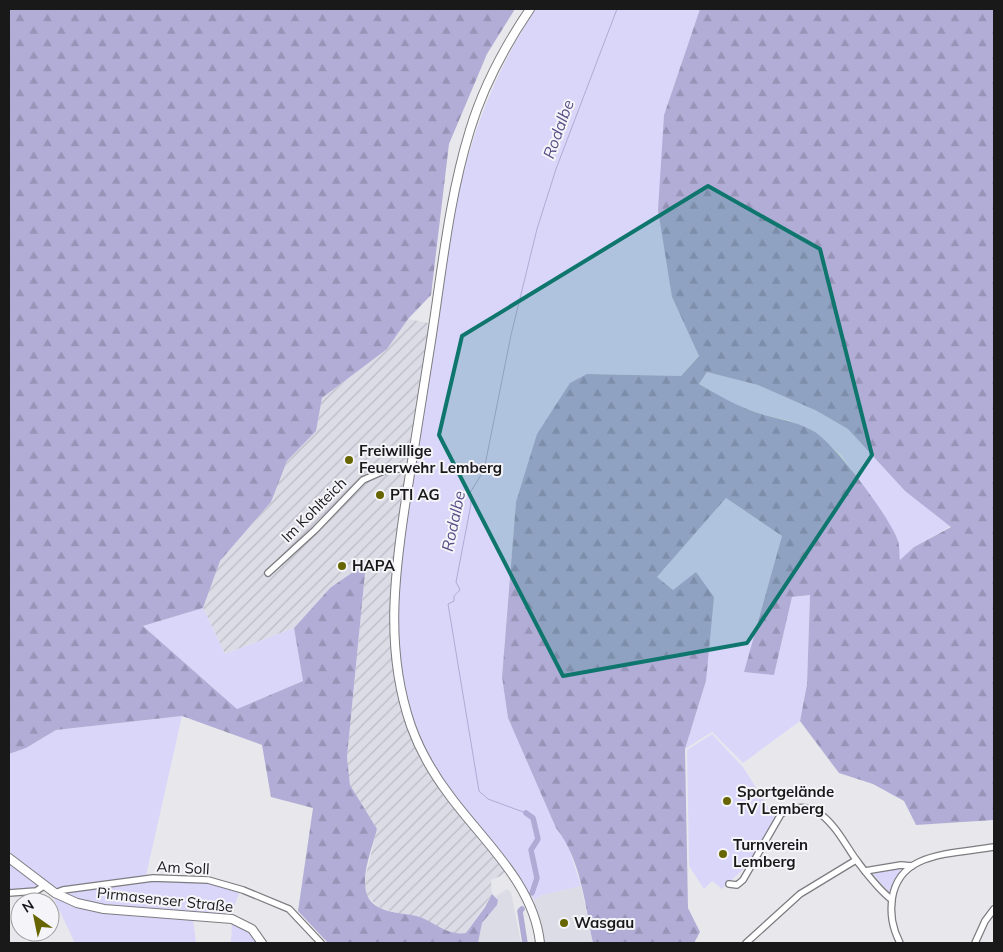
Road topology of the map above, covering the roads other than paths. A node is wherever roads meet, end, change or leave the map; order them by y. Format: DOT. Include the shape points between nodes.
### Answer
graph roads {
  1 [pos="530,9"];
  2 [pos="410,469"];
  3 [pos="268,573"];
  4 [pos="994,848"];
  5 [pos="9,858"];
  6 [pos="856,860"];
  7 [pos="912,866"];
  8 [pos="865,871"];
  9 [pos="730,884"];
  10 [pos="44,886"];
  11 [pos="53,892"];
  12 [pos="58,892"];
  13 [pos="9,893"];
  14 [pos="60,895"];
  15 [pos="891,899"];
  16 [pos="994,908"];
  17 [pos="262,943"];
  18 [pos="322,943"];
  19 [pos="540,943"];
  20 [pos="746,943"];
  21 [pos="900,943"];
  22 [pos="975,943"];
  1 -- 2 [label="street" via="486,87 463,154"];
  2 -- 3 [label="street, Im Kohlteich" via="388,468 363,480"];
  2 -- 19 [label="street" via="393,603 395,660 404,703 419,744 438,779 519,886 532,911"];
  4 -- 7 [label="street" via="935,857"];
  5 -- 10 [label="street, Pirmasenser Straße"];
  6 -- 8 [label="street"];
  6 -- 9 [label="street" via="835,828 815,811 801,808 782,814 743,880"];
  6 -- 20 [label="street" via="800,894"];
  7 -- 8 [label="street"];
  7 -- 15 [label="street" via="897,883"];
  8 -- 15 [label="street"];
  10 -- 11 [label="street, Pirmasenser Straße"];
  10 -- 13 [label="street" via="36,891"];
  12 -- 18 [label="street, Am Soll" via="153,878 208,880 243,890 289,910"];
  14 -- 17 [label="street, Pirmasenser Straße" via="94,907 232,919 252,929"];
  15 -- 21 [label="street" via="893,922"];
  16 -- 22 [label="street"];
}
